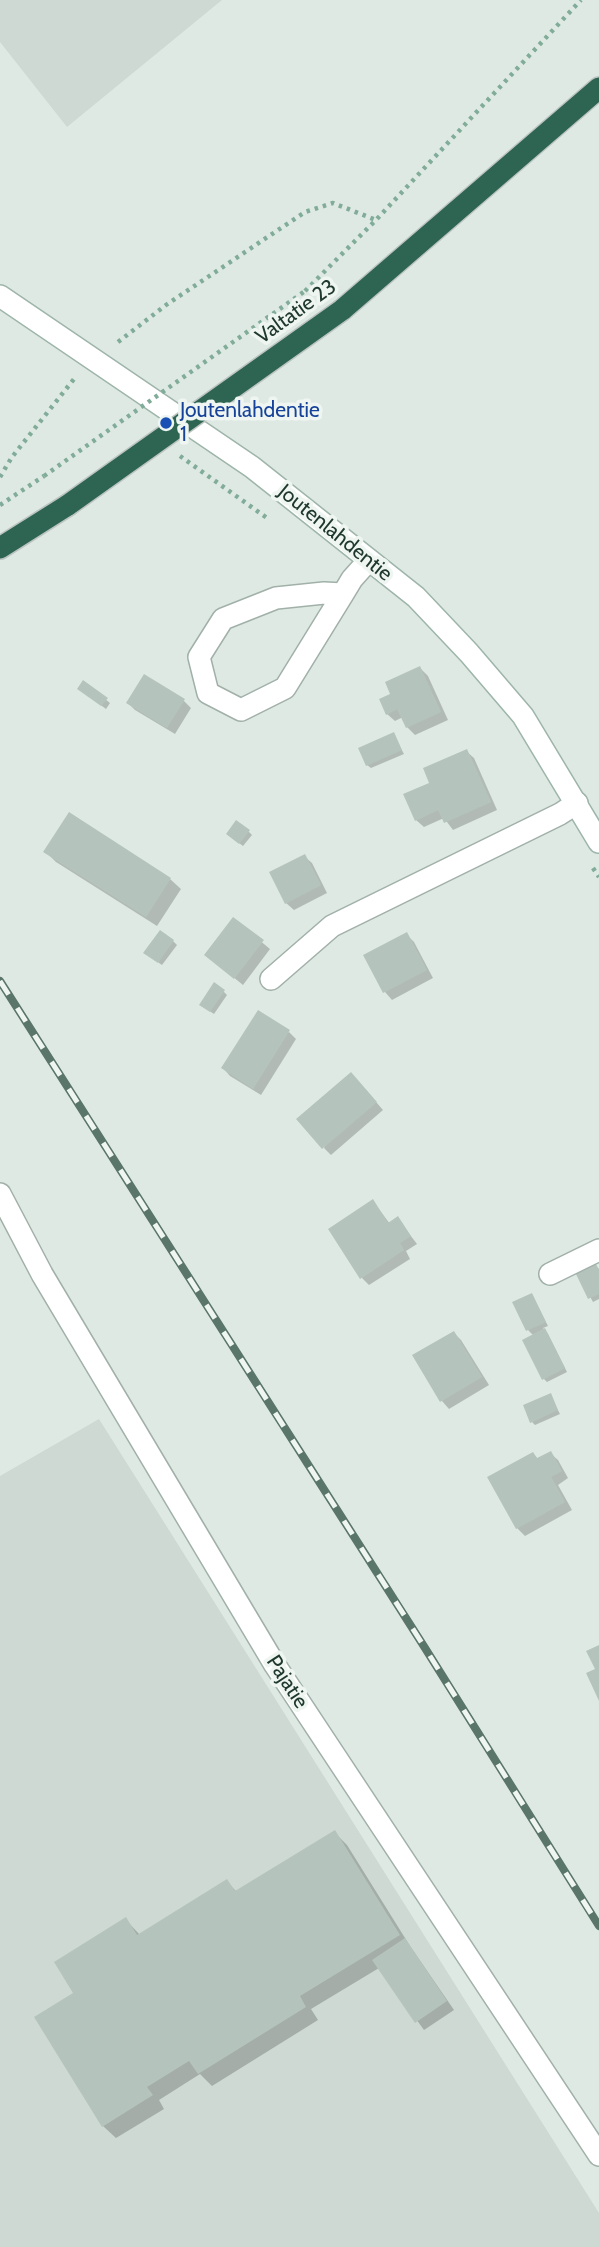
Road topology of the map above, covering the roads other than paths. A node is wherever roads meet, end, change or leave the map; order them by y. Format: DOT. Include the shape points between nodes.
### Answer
graph roads {
  1 [pos="599,88"];
  2 [pos="0,296"];
  3 [pos="0,548"];
  4 [pos="369,560"];
  5 [pos="343,594"];
  6 [pos="577,803"];
  7 [pos="599,842"];
  8 [pos="271,979"];
  9 [pos="0,1194"];
  10 [pos="599,1250"];
  11 [pos="550,1274"];
  12 [pos="599,2155"];
  1 -- 3 [label="highway, Valtatie 23, bridge" via="342,310 68,505"];
  2 -- 4 [label="street, Joutenlahdentie" via="252,467"];
  4 -- 5 [label="street"];
  4 -- 6 [label="street, Joutenlahdentie" via="416,597 523,716"];
  5 -- 5 [label="street" via="285,688 241,710 208,693 199,657 223,619 276,598"];
  6 -- 7 [label="street, Joutenlahdentie"];
  6 -- 8 [label="street" via="332,926"];
  9 -- 12 [label="street, Pajatie" via="42,1274 275,1665"];
  10 -- 11 [label="street"];
}
